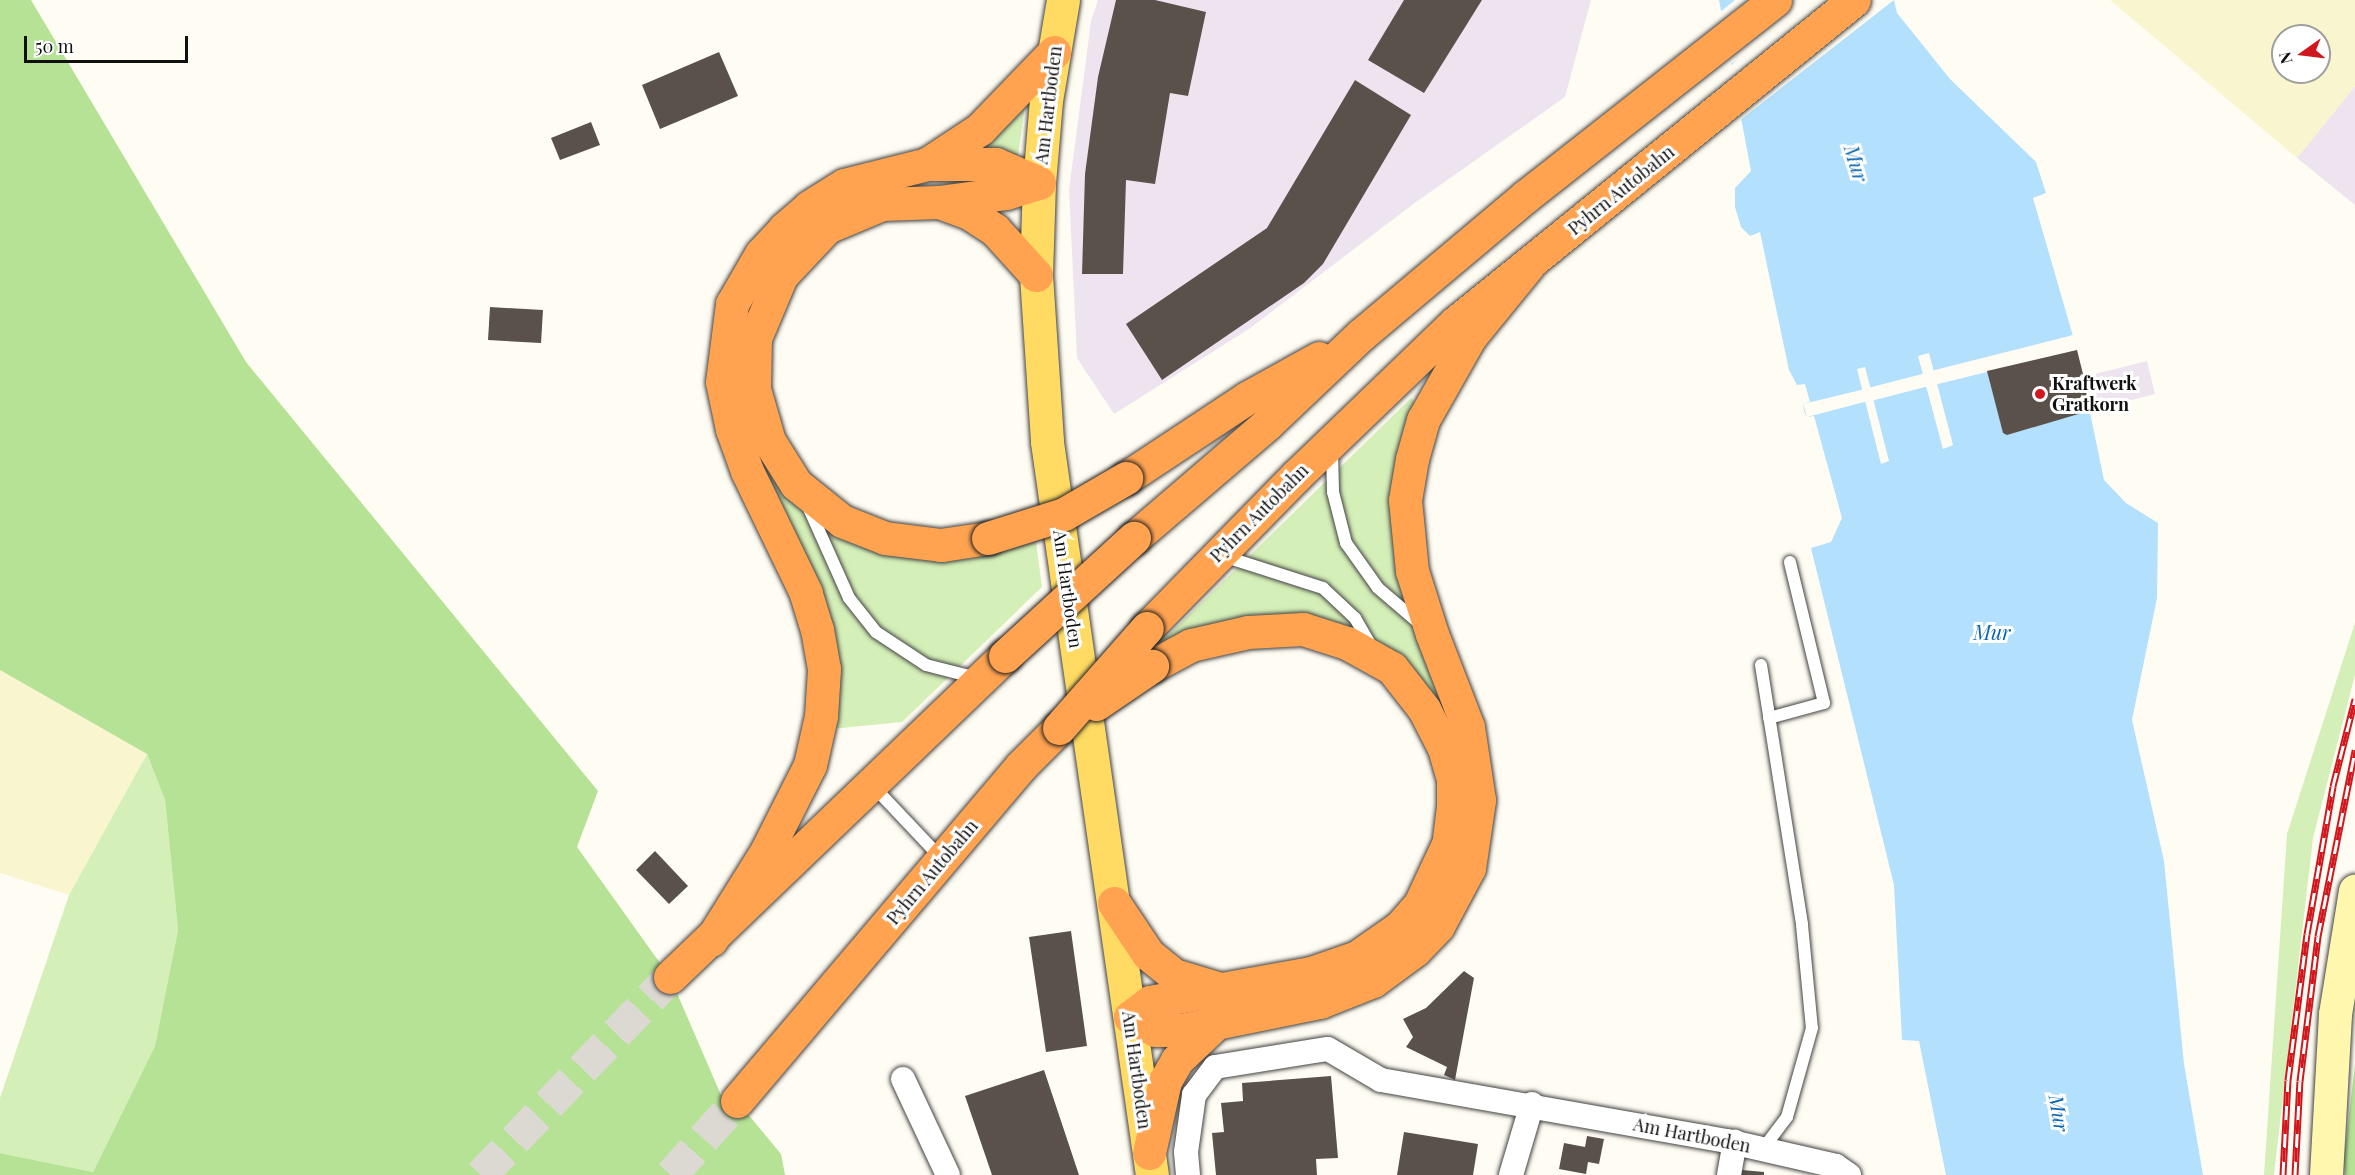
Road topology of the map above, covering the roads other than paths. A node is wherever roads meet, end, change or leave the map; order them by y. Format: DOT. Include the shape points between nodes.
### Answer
graph roads {
  1 [pos="1063,0"];
  2 [pos="1774,0"];
  3 [pos="1854,0"];
  4 [pos="1054,52"];
  5 [pos="927,164"];
  6 [pos="1039,183"];
  7 [pos="939,202"];
  8 [pos="1528,266"];
  9 [pos="1036,275"];
  10 [pos="1362,334"];
  11 [pos="1332,441"];
  12 [pos="799,486"];
  13 [pos="1219,555"];
  14 [pos="1790,562"];
  15 [pos="1432,634"];
  16 [pos="1381,662"];
  17 [pos="1761,665"];
  18 [pos="981,679"];
  19 [pos="1769,718"];
  20 [pos="1059,728"];
  21 [pos="873,786"];
  22 [pos="942,859"];
  23 [pos="2355,891"];
  24 [pos="1114,903"];
  25 [pos="711,940"];
  26 [pos="670,977"];
  27 [pos="1228,990"];
  28 [pos="1130,1017"];
  29 [pos="1214,1025"];
  30 [pos="903,1079"];
  31 [pos="737,1101"];
  32 [pos="1532,1104"];
  33 [pos="1735,1142"];
  34 [pos="1763,1149"];
  35 [pos="1151,1164"];
  36 [pos="948,1175"];
  37 [pos="1188,1175"];
  38 [pos="1511,1175"];
  39 [pos="1729,1175"];
  40 [pos="1849,1175"];
  41 [pos="2326,1175"];
  1 -- 4 [label="main road, Am Hartboden"];
  2 -- 10 [label="highway" via="1526,196"];
  3 -- 8 [label="highway, Pyhrn Autobahn"];
  4 -- 5 [label="highway" via="980,129"];
  4 -- 6 [label="main road, Am Hartboden"];
  5 -- 6 [label="highway" via="996,164"];
  5 -- 25 [label="highway" via="844,185 809,207 761,254 732,304 722,382 732,429 747,471 806,593 824,669 821,717 810,765 766,852"];
  6 -- 7 [label="highway" via="1006,193"];
  6 -- 9 [label="main road, Am Hartboden"];
  7 -- 9 [label="highway" via="969,213 995,230"];
  7 -- 12 [label="highway" via="882,204 827,227 781,276 766,305 755,338 754,389 769,441"];
  8 -- 11 [label="highway, Pyhrn Autobahn" via="1455,323"];
  8 -- 15 [label="highway" via="1470,337 1423,420 1412,459 1405,500 1407,536 1412,571"];
  9 -- 24 [label="main road, Am Hartboden" via="1047,442"];
  10 -- 12 [label="highway, bridge" via="1247,398 1064,514 988,538 941,545 885,538 842,521"];
  10 -- 18 [label="highway, bridge"];
  11 -- 13 [label="highway, Pyhrn Autobahn"];
  11 -- 15 [label="lane" via="1333,492 1346,543 1378,588"];
  12 -- 18 [label="lane" via="849,598 876,632 926,665"];
  13 -- 16 [label="lane" via="1323,588 1355,618"];
  13 -- 20 [label="highway, Pyhrn Autobahn, bridge" via="1147,628"];
  14 -- 19 [label="lane" via="1824,703"];
  15 -- 29 [label="highway" via="1468,727 1476,760 1478,832 1469,868 1456,896 1438,926 1415,950 1374,981 1320,1002"];
  16 -- 20 [label="highway, bridge" via="1347,644 1304,629 1248,632 1191,645"];
  16 -- 27 [label="highway" via="1392,668 1425,709 1444,748 1453,779 1449,844 1432,884 1400,927 1357,957 1311,973"];
  17 -- 19 [label="lane"];
  18 -- 21 [label="highway"];
  19 -- 34 [label="lane" via="1802,925 1812,1028 1787,1117"];
  20 -- 22 [label="highway, Pyhrn Autobahn" via="1021,766"];
  21 -- 22 [label="lane"];
  21 -- 25 [label="highway"];
  22 -- 31 [label="highway, Pyhrn Autobahn"];
  23 -- 41 [label="main road" via="2335,1014"];
  24 -- 27 [label="highway" via="1148,954 1174,975"];
  24 -- 28 [label="main road, Am Hartboden"];
  25 -- 26 [label="highway"];
  27 -- 28 [label="highway" via="1150,1002"];
  28 -- 29 [label="highway" via="1155,1030"];
  28 -- 35 [label="main road, Am Hartboden"];
  29 -- 35 [label="highway" via="1177,1060 1165,1081"];
  30 -- 36 [label="street"];
  32 -- 33 [label="street, Am Hartboden"];
  32 -- 37 [label="street, Am Hartboden" via="1452,1095 1381,1080 1328,1049 1215,1067 1194,1095 1186,1152"];
  32 -- 38 [label="street"];
  33 -- 34 [label="street, Am Hartboden"];
  33 -- 39 [label="street"];
  34 -- 40 [label="street, Am Hartboden" via="1836,1166"];
}
